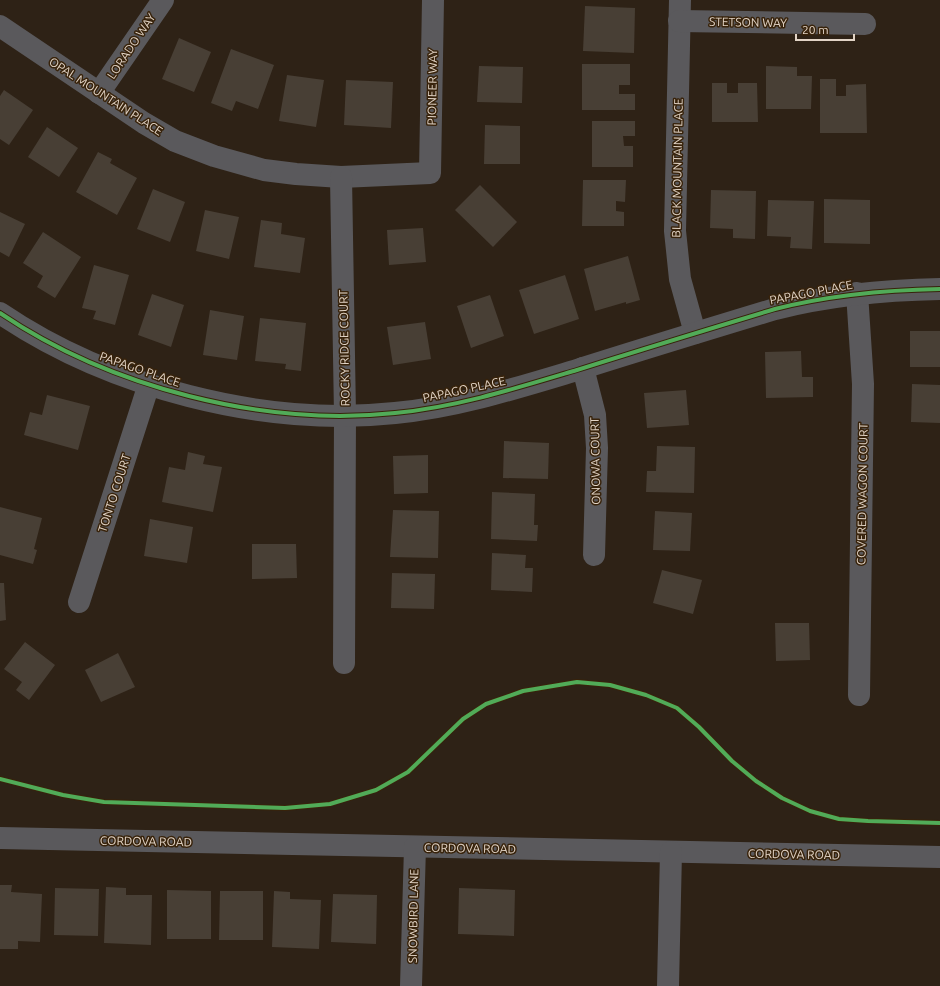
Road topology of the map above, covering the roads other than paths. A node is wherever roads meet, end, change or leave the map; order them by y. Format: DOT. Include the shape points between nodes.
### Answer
graph roads {
  1 [pos="163,0"];
  2 [pos="433,0"];
  3 [pos="680,10"];
  4 [pos="865,24"];
  5 [pos="0,26"];
  6 [pos="99,93"];
  7 [pos="430,173"];
  8 [pos="341,177"];
  9 [pos="940,289"];
  10 [pos="857,293"];
  11 [pos="0,313"];
  12 [pos="695,333"];
  13 [pos="583,368"];
  14 [pos="149,384"];
  15 [pos="345,415"];
  16 [pos="594,555"];
  17 [pos="79,602"];
  18 [pos="344,662"];
  19 [pos="859,695"];
  20 [pos="0,838"];
  21 [pos="415,847"];
  22 [pos="671,852"];
  23 [pos="940,857"];
  24 [pos="411,986"];
  25 [pos="668,986"];
  1 -- 6 [label="street, LORADO WAY"];
  2 -- 7 [label="street, PIONEER WAY"];
  3 -- 4 [label="street, STETSON WAY"];
  3 -- 12 [label="street, BLACK MOUNTAIN PLACE" via="676,231 680,279"];
  5 -- 6 [label="street, OPAL MOUNTAIN PLACE"];
  6 -- 8 [label="street, OPAL MOUNTAIN PLACE" via="163,134 214,156 264,170"];
  7 -- 8 [label="street, OPAL MOUNTAIN PLACE"];
  8 -- 15 [label="street, ROCKY RIDGE COURT"];
  9 -- 10 [label="street, PAPAGO PLACE"];
  10 -- 12 [label="street, PAPAGO PLACE" via="815,299"];
  10 -- 19 [label="street, COVERED WAGON COURT" via="863,384"];
  11 -- 14 [label="street, PAPAGO PLACE" via="69,353 107,370"];
  12 -- 13 [label="street, PAPAGO PLACE"];
  13 -- 15 [label="street, PAPAGO PLACE" via="447,405 394,413"];
  13 -- 16 [label="street, ONOWA COURT" via="595,415 597,448"];
  14 -- 15 [label="street, PAPAGO PLACE" via="195,398 241,406 283,412"];
  14 -- 17 [label="street, TONTO COURT"];
  15 -- 18 [label="street, ROCKY RIDGE COURT"];
  20 -- 21 [label="street, CORDOVA ROAD"];
  21 -- 22 [label="street, CORDOVA ROAD"];
  21 -- 24 [label="street, SNOWBIRD LANE"];
  22 -- 23 [label="street, CORDOVA ROAD"];
  22 -- 25 [label="street"];
}
